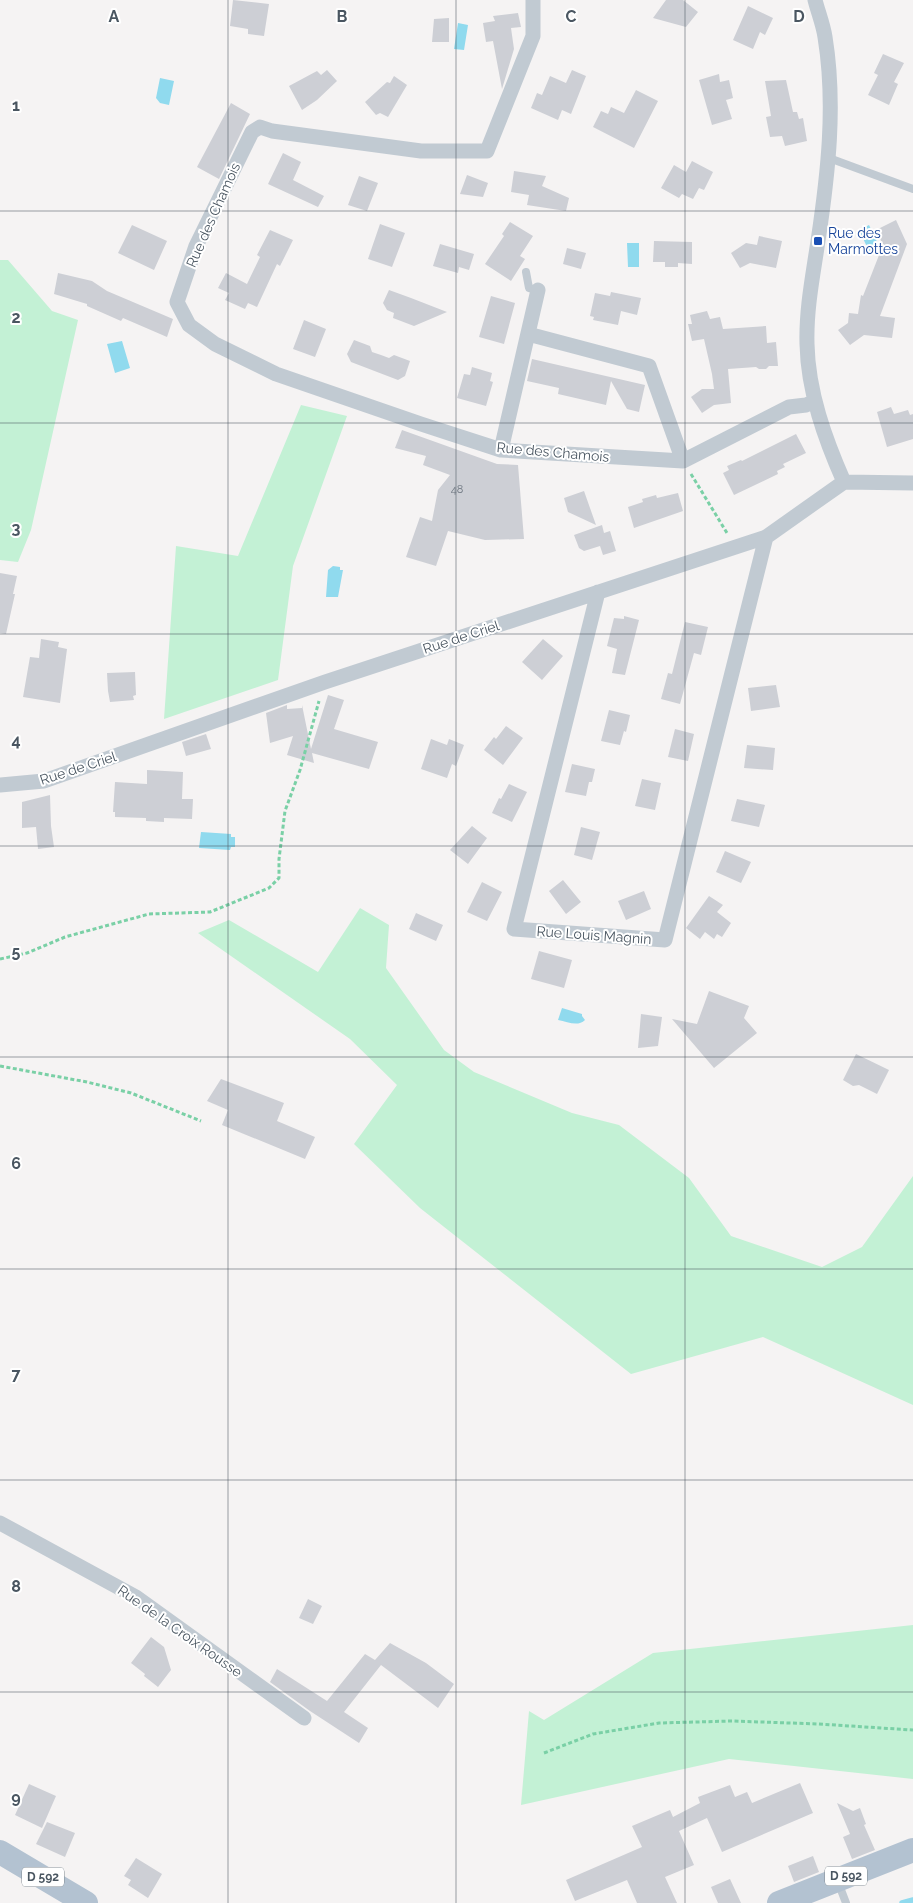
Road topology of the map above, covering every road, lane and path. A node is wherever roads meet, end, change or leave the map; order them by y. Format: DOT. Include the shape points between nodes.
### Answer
graph roads {
  1 [pos="533,0"];
  2 [pos="815,0"];
  3 [pos="829,158"];
  4 [pos="913,189"];
  5 [pos="526,272"];
  6 [pos="538,290"];
  7 [pos="528,334"];
  8 [pos="815,401"];
  9 [pos="500,450"];
  10 [pos="683,461"];
  11 [pos="844,482"];
  12 [pos="913,483"];
  13 [pos="766,537"];
  14 [pos="736,547"];
  15 [pos="598,592"];
  16 [pos="325,682"];
  17 [pos="0,786"];
  18 [pos="0,959"];
  19 [pos="0,1066"];
  20 [pos="201,1121"];
  21 [pos="0,1523"];
  22 [pos="304,1718"];
  23 [pos="913,1730"];
  24 [pos="544,1753"];
  25 [pos="913,1850"];
  26 [pos="0,1852"];
  27 [pos="837,1880"];
  28 [pos="86,1903"];
  29 [pos="779,1903"];
  30 [pos="846,1903"];
  1 -- 9 [label="street, Rue des Chamois" via="533,36 487,151 421,151 260,127 252,132 196,246 177,302 189,325 215,344 276,374"];
  2 -- 3 [label="street" via="825,37 829,82"];
  3 -- 4 [label="lane"];
  3 -- 8 [label="street" via="810,289 806,343"];
  5 -- 6 [label="lane" via="529,288"];
  6 -- 7 [label="street"];
  7 -- 9 [label="street"];
  7 -- 10 [label="street" via="649,366"];
  8 -- 10 [label="street" via="789,407"];
  8 -- 11 [label="street"];
  9 -- 10 [label="street, Rue des Chamois"];
  10 -- 14 [label="path"];
  11 -- 12 [label="street"];
  11 -- 13 [label="street, Rue de Criel"];
  13 -- 14 [label="street, Rue de Criel"];
  13 -- 15 [label="street, Rue Louis Magnin" via="665,940 514,929"];
  14 -- 15 [label="street, Rue de Criel"];
  15 -- 16 [label="street, Rue de Criel"];
  16 -- 17 [label="street, Rue de Criel" via="44,781"];
  16 -- 18 [label="path" via="285,811 279,878 269,888 210,912 149,914"];
  19 -- 20 [label="path" via="131,1093"];
  21 -- 22 [label="street, Rue de la Croix Rousse" via="136,1597"];
  23 -- 24 [label="path" via="732,1721 659,1723 593,1734"];
  25 -- 27 [label="main road, D 592"];
  26 -- 28 [label="main road, D 592"];
  27 -- 29 [label="main road, D 592"];
  27 -- 30 [label="lane"];
}
